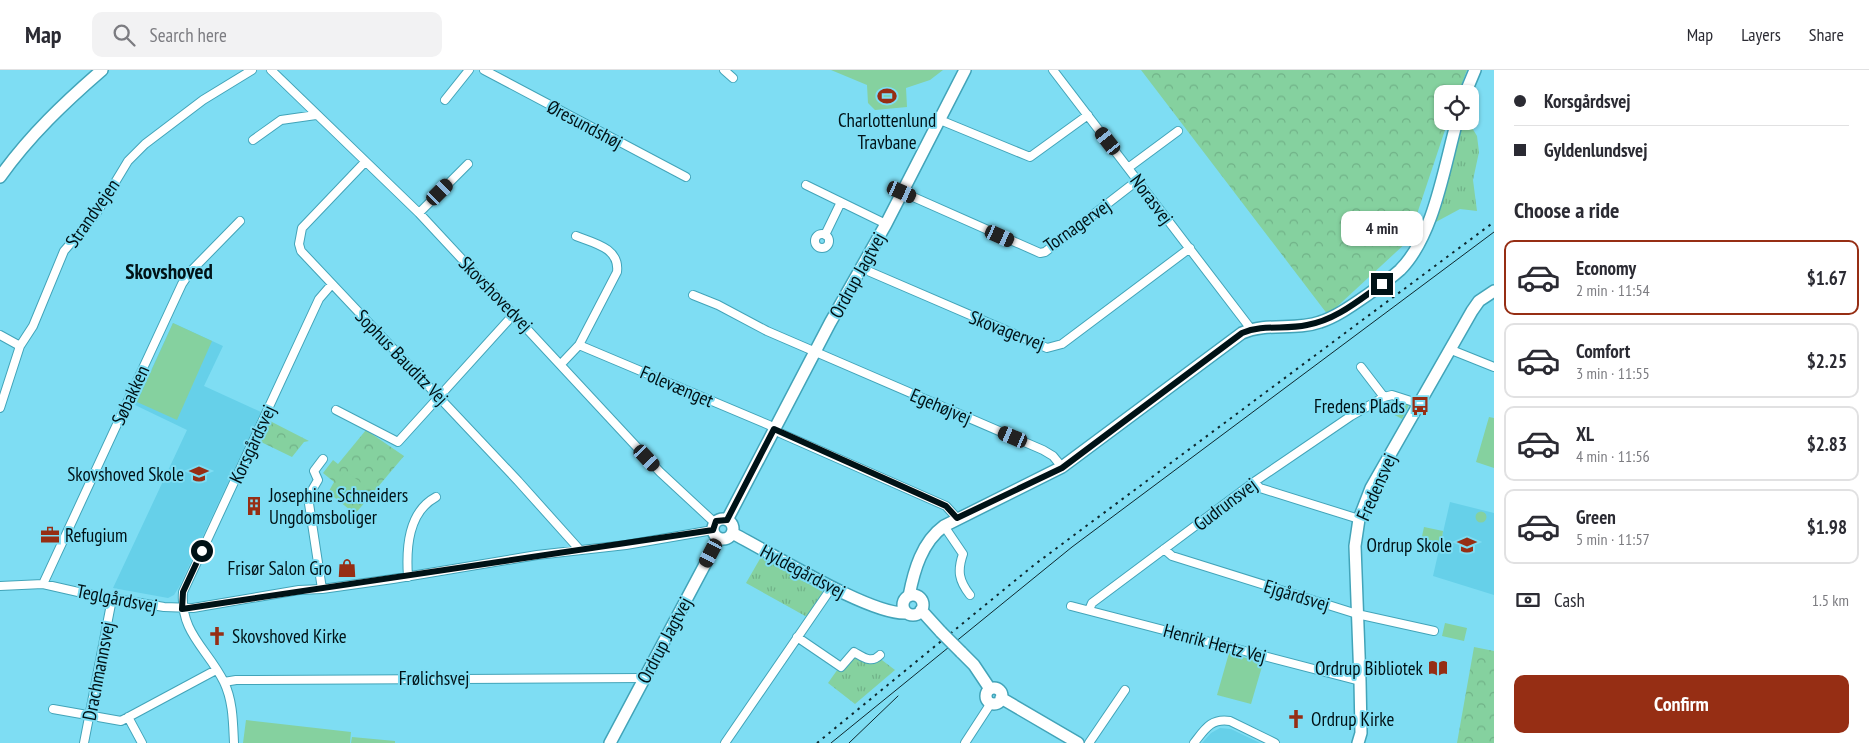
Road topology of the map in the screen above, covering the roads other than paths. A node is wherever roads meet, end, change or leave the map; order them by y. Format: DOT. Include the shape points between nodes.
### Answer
graph roads {
  1 [pos="102,70"];
  2 [pos="252,70"];
  3 [pos="271,70"];
  4 [pos="469,70"];
  5 [pos="484,70"];
  6 [pos="724,70"];
  7 [pos="965,70"];
  8 [pos="1053,70"];
  9 [pos="1475,70"];
  10 [pos="733,78"];
  11 [pos="1469,85"];
  12 [pos="445,100"];
  13 [pos="316,115"];
  14 [pos="1088,115"];
  15 [pos="940,120"];
  16 [pos="40,129"];
  17 [pos="1454,130"];
  18 [pos="1178,131"];
  19 [pos="253,140"];
  20 [pos="365,162"];
  21 [pos="468,164"];
  22 [pos="1128,168"];
  23 [pos="0,177"];
  24 [pos="686,177"];
  25 [pos="1138,180"];
  26 [pos="806,185"];
  27 [pos="0,188"];
  28 [pos="902,192"];
  29 [pos="841,202"];
  30 [pos="418,213"];
  31 [pos="240,221"];
  32 [pos="886,224"];
  33 [pos="825,235"];
  34 [pos="576,236"];
  35 [pos="1190,248"];
  36 [pos="861,268"];
  37 [pos="332,284"];
  38 [pos="1494,291"];
  39 [pos="693,295"];
  40 [pos="514,314"];
  41 [pos="1251,329"];
  42 [pos="0,335"];
  43 [pos="579,345"];
  44 [pos="20,346"];
  45 [pos="1450,349"];
  46 [pos="816,351"];
  47 [pos="561,364"];
  48 [pos="1361,367"];
  49 [pos="1494,367"];
  50 [pos="439,397"];
  51 [pos="1384,398"];
  52 [pos="1417,403"];
  53 [pos="0,408"];
  54 [pos="336,410"];
  55 [pos="774,429"];
  56 [pos="323,459"];
  57 [pos="1062,468"];
  58 [pos="1254,482"];
  59 [pos="436,497"];
  60 [pos="957,518"];
  61 [pos="1359,519"];
  62 [pos="727,520"];
  63 [pos="944,526"];
  64 [pos="716,531"];
  65 [pos="732,533"];
  66 [pos="579,549"];
  67 [pos="1164,549"];
  68 [pos="408,577"];
  69 [pos="43,584"];
  70 [pos="0,586"];
  71 [pos="832,587"];
  72 [pos="322,589"];
  73 [pos="970,595"];
  74 [pos="112,598"];
  75 [pos="912,605"];
  76 [pos="1071,606"];
  77 [pos="182,609"];
  78 [pos="1088,610"];
  79 [pos="1358,614"];
  80 [pos="1434,631"];
  81 [pos="797,637"];
  82 [pos="880,655"];
  83 [pos="216,670"];
  84 [pos="644,678"];
  85 [pos="1360,681"];
  86 [pos="224,682"];
  87 [pos="1125,690"];
  88 [pos="996,701"];
  89 [pos="53,709"];
  90 [pos="89,716"];
  91 [pos="128,717"];
  92 [pos="84,743"];
  93 [pos="142,743"];
  94 [pos="234,743"];
  95 [pos="610,743"];
  96 [pos="725,743"];
  97 [pos="965,743"];
  98 [pos="1078,743"];
  99 [pos="1089,743"];
  100 [pos="1194,743"];
  101 [pos="1275,743"];
  102 [pos="1358,743"];
  1 -- 16 [label="street"];
  2 -- 44 [label="street, Strandvejen" via="203,100 132,156 96,214 64,251 33,326"];
  3 -- 13 [label="street, Skovshovedvej"];
  4 -- 12 [label="street"];
  5 -- 24 [label="street, Øresundshøj"];
  6 -- 10 [label="street"];
  7 -- 15 [label="street, Ordrup Jagtvej"];
  8 -- 14 [label="street, Norasvej"];
  9 -- 11 [label="street"];
  13 -- 19 [label="street" via="281,120"];
  13 -- 20 [label="street, Skovshovedvej"];
  14 -- 15 [label="street" via="1030,157"];
  14 -- 22 [label="street, Norasvej"];
  15 -- 28 [label="street, Ordrup Jagtvej"];
  16 -- 23 [label="street"];
  16 -- 27 [label="street"];
  17 -- 41 [label="street" via="1429,221 1400,269 1352,306 1320,322"];
  18 -- 22 [label="street"];
  20 -- 30 [label="street, Skovshovedvej"];
  20 -- 37 [label="street, Sophus Bauditz Vej" via="302,228 299,237 301,251"];
  21 -- 30 [label="street"];
  22 -- 25 [label="street, Norasvej"];
  25 -- 28 [label="street, Tornagervej" via="1040,253"];
  25 -- 35 [label="street, Norasvej"];
  26 -- 29 [label="street, Ordrup Jagtvej"];
  28 -- 32 [label="street, Ordrup Jagtvej"];
  29 -- 32 [label="street, Ordrup Jagtvej"];
  29 -- 33 [label="street"];
  30 -- 40 [label="street, Skovshovedvej"];
  31 -- 69 [label="street, Søbakken" via="182,284"];
  32 -- 36 [label="street, Ordrup Jagtvej"];
  34 -- 43 [label="street" via="607,249 616,256 618,263 617,272"];
  35 -- 36 [label="street, Skovagervej" via="1062,344 1048,348"];
  35 -- 41 [label="street, Norasvej"];
  36 -- 46 [label="street, Ordrup Jagtvej"];
  37 -- 50 [label="street, Sophus Bauditz Vej"];
  37 -- 77 [label="street, Korsgårdsvej" via="319,299 183,592"];
  38 -- 45 [label="street, Fredensvej" via="1472,311"];
  39 -- 46 [label="street"];
  40 -- 47 [label="street, Skovshovedvej"];
  40 -- 50 [label="street"];
  41 -- 57 [label="street"];
  42 -- 44 [label="street"];
  43 -- 47 [label="street"];
  43 -- 55 [label="street, Folevænget"];
  44 -- 53 [label="street, Strandvejen"];
  45 -- 49 [label="street"];
  45 -- 52 [label="street, Fredensvej"];
  46 -- 55 [label="street, Ordrup Jagtvej"];
  46 -- 57 [label="street, Egehøjvej" via="1043,450 1053,456"];
  47 -- 64 [label="street, Skovshovedvej"];
  48 -- 51 [label="street"];
  50 -- 54 [label="street" via="398,442"];
  50 -- 66 [label="street, Sophus Bauditz Vej"];
  51 -- 52 [label="street" via="1400,396"];
  51 -- 58 [label="street, Gudrunsvej" via="1309,442"];
  52 -- 61 [label="street, Fredensvej" via="1370,490"];
  55 -- 60 [label="street, Folevænget" via="946,506"];
  55 -- 62 [label="street, Ordrup Jagtvej"];
  56 -- 72 [label="street" via="314,471 318,480 308,497"];
  57 -- 60 [label="street"];
  58 -- 61 [label="street" via="1260,488"];
  58 -- 67 [label="street, Gudrunsvej"];
  59 -- 68 [label="street" via="414,519 410,529"];
  60 -- 63 [label="street"];
  61 -- 79 [label="street, Fredensvej" via="1355,546"];
  62 -- 64 [label="street" via="720,519"];
  62 -- 65 [label="street" via="732,525"];
  63 -- 73 [label="street" via="963,554 958,568 961,583"];
  63 -- 75 [label="street" via="929,540 915,575"];
  64 -- 65 [label="street" via="727,538"];
  64 -- 66 [label="street, Teglgårdsvej"];
  64 -- 84 [label="street, Ordrup Jagtvej"];
  65 -- 71 [label="street, Hyldegårdsvej"];
  66 -- 68 [label="street, Teglgårdsvej"];
  67 -- 78 [label="street, Gudrunsvej" via="1092,603"];
  67 -- 79 [label="street, Ejgårdsvej" via="1172,556"];
  68 -- 72 [label="street, Teglgårdsvej"];
  69 -- 70 [label="street, Teglgårdsvej"];
  69 -- 74 [label="street, Teglgårdsvej"];
  71 -- 75 [label="street, Hyldegårdsvej" via="876,606"];
  71 -- 81 [label="street"];
  72 -- 77 [label="street, Teglgårdsvej"];
  74 -- 77 [label="street, Teglgårdsvej"];
  74 -- 90 [label="street, Drachmannsvej"];
  75 -- 88 [label="street, bridge" via="974,665 990,689 1000,691"];
  76 -- 78 [label="street, Henrik Hertz Vej"];
  77 -- 83 [label="street" via="187,625"];
  78 -- 85 [label="street, Henrik Hertz Vej"];
  79 -- 80 [label="street, Ejgårdsvej"];
  79 -- 85 [label="street, Fredensvej"];
  81 -- 82 [label="street" via="841,668 854,652 868,660"];
  81 -- 96 [label="street"];
  83 -- 86 [label="street"];
  83 -- 91 [label="street"];
  84 -- 86 [label="street, Frølichsvej"];
  84 -- 95 [label="street, Ordrup Jagtvej"];
  85 -- 102 [label="street, Fredensvej" via="1361,733"];
  86 -- 94 [label="street" via="231,702"];
  87 -- 99 [label="street"];
  88 -- 97 [label="street"];
  88 -- 98 [label="street"];
  89 -- 90 [label="street"];
  90 -- 91 [label="street" via="116,721"];
  90 -- 92 [label="street, Drachmannsvej"];
  91 -- 93 [label="street"];
  100 -- 101 [label="street" via="1210,723 1223,720"];
}
